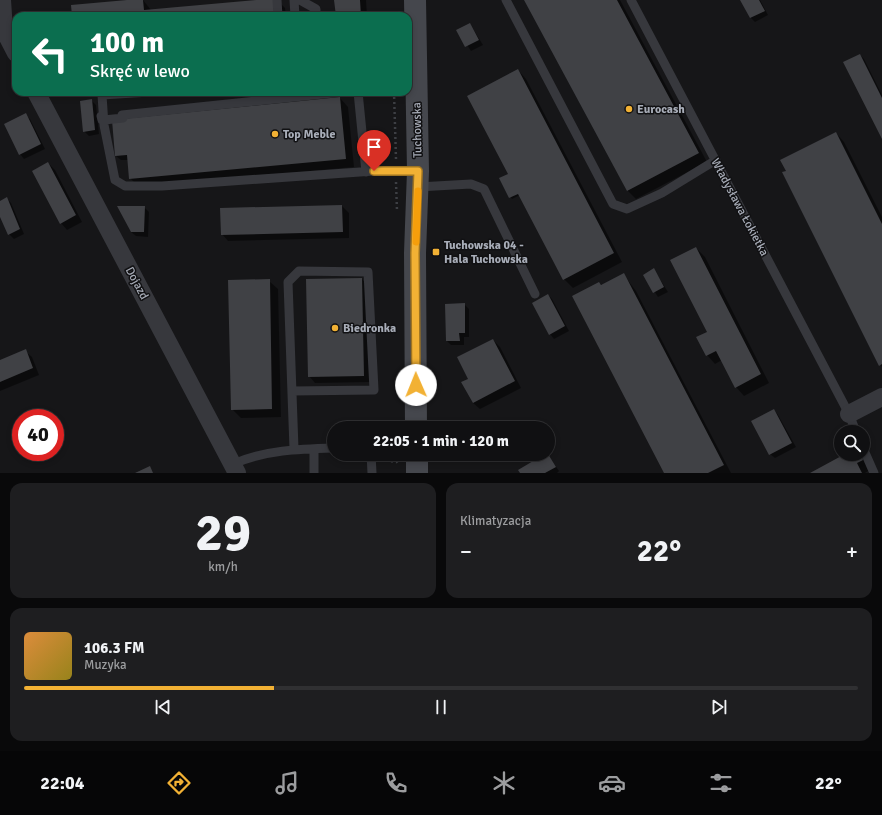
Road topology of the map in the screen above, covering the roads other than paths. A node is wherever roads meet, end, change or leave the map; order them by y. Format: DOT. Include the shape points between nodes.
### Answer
graph roads {
  1 [pos="2,0"];
  2 [pos="277,0"];
  3 [pos="294,0"];
  4 [pos="300,0"];
  5 [pos="416,0"];
  6 [pos="506,0"];
  7 [pos="631,0"];
  8 [pos="278,12"];
  9 [pos="295,12"];
  10 [pos="316,12"];
  11 [pos="12,45"];
  12 [pos="38,96"];
  13 [pos="99,96"];
  14 [pos="102,96"];
  15 [pos="304,96"];
  16 [pos="358,96"];
  17 [pos="104,120"];
  18 [pos="716,160"];
  19 [pos="366,172"];
  20 [pos="418,179"];
  21 [pos="535,294"];
  22 [pos="292,391"];
  23 [pos="882,397"];
  24 [pos="849,414"];
  25 [pos="416,421"];
  26 [pos="853,425"];
  27 [pos="327,448"];
  28 [pos="294,449"];
  29 [pos="314,449"];
  30 [pos="371,461"];
  31 [pos="869,461"];
  32 [pos="235,469"];
  33 [pos="314,473"];
  34 [pos="372,473"];
  35 [pos="874,473"];
  1 -- 11 [label="street" via="4,30"];
  2 -- 8 [label="lane"];
  3 -- 9 [label="lane"];
  4 -- 10 [label="lane" via="316,9"];
  5 -- 20 [label="street, Tuchowska"];
  6 -- 18 [label="lane" via="613,204 627,209 662,193"];
  7 -- 18 [label="lane, Władysława Łokietka"];
  12 -- 32 [label="street, Dojazd"];
  13 -- 17 [label="lane"];
  14 -- 17 [label="lane"];
  15 -- 17 [label="lane" via="122,115 123,118"];
  16 -- 19 [label="lane"];
  17 -- 19 [label="lane" via="115,180 125,186 162,186"];
  18 -- 24 [label="lane, Władysława Łokietka"];
  19 -- 20 [label="lane"];
  20 -- 21 [label="lane" via="471,184 484,189"];
  20 -- 25 [label="street, Tuchowska" via="415,253"];
  22 -- 22 [label="lane" via="288,282 299,271 368,272 374,390"];
  22 -- 28 [label="lane"];
  23 -- 24 [label="street"];
  24 -- 26 [label="lane, Władysława Łokietka"];
  27 -- 29 [label="lane"];
  28 -- 29 [label="lane"];
  28 -- 32 [label="lane" via="249,457"];
  29 -- 33 [label="lane"];
  30 -- 34 [label="lane"];
  31 -- 35 [label="lane"];
}
